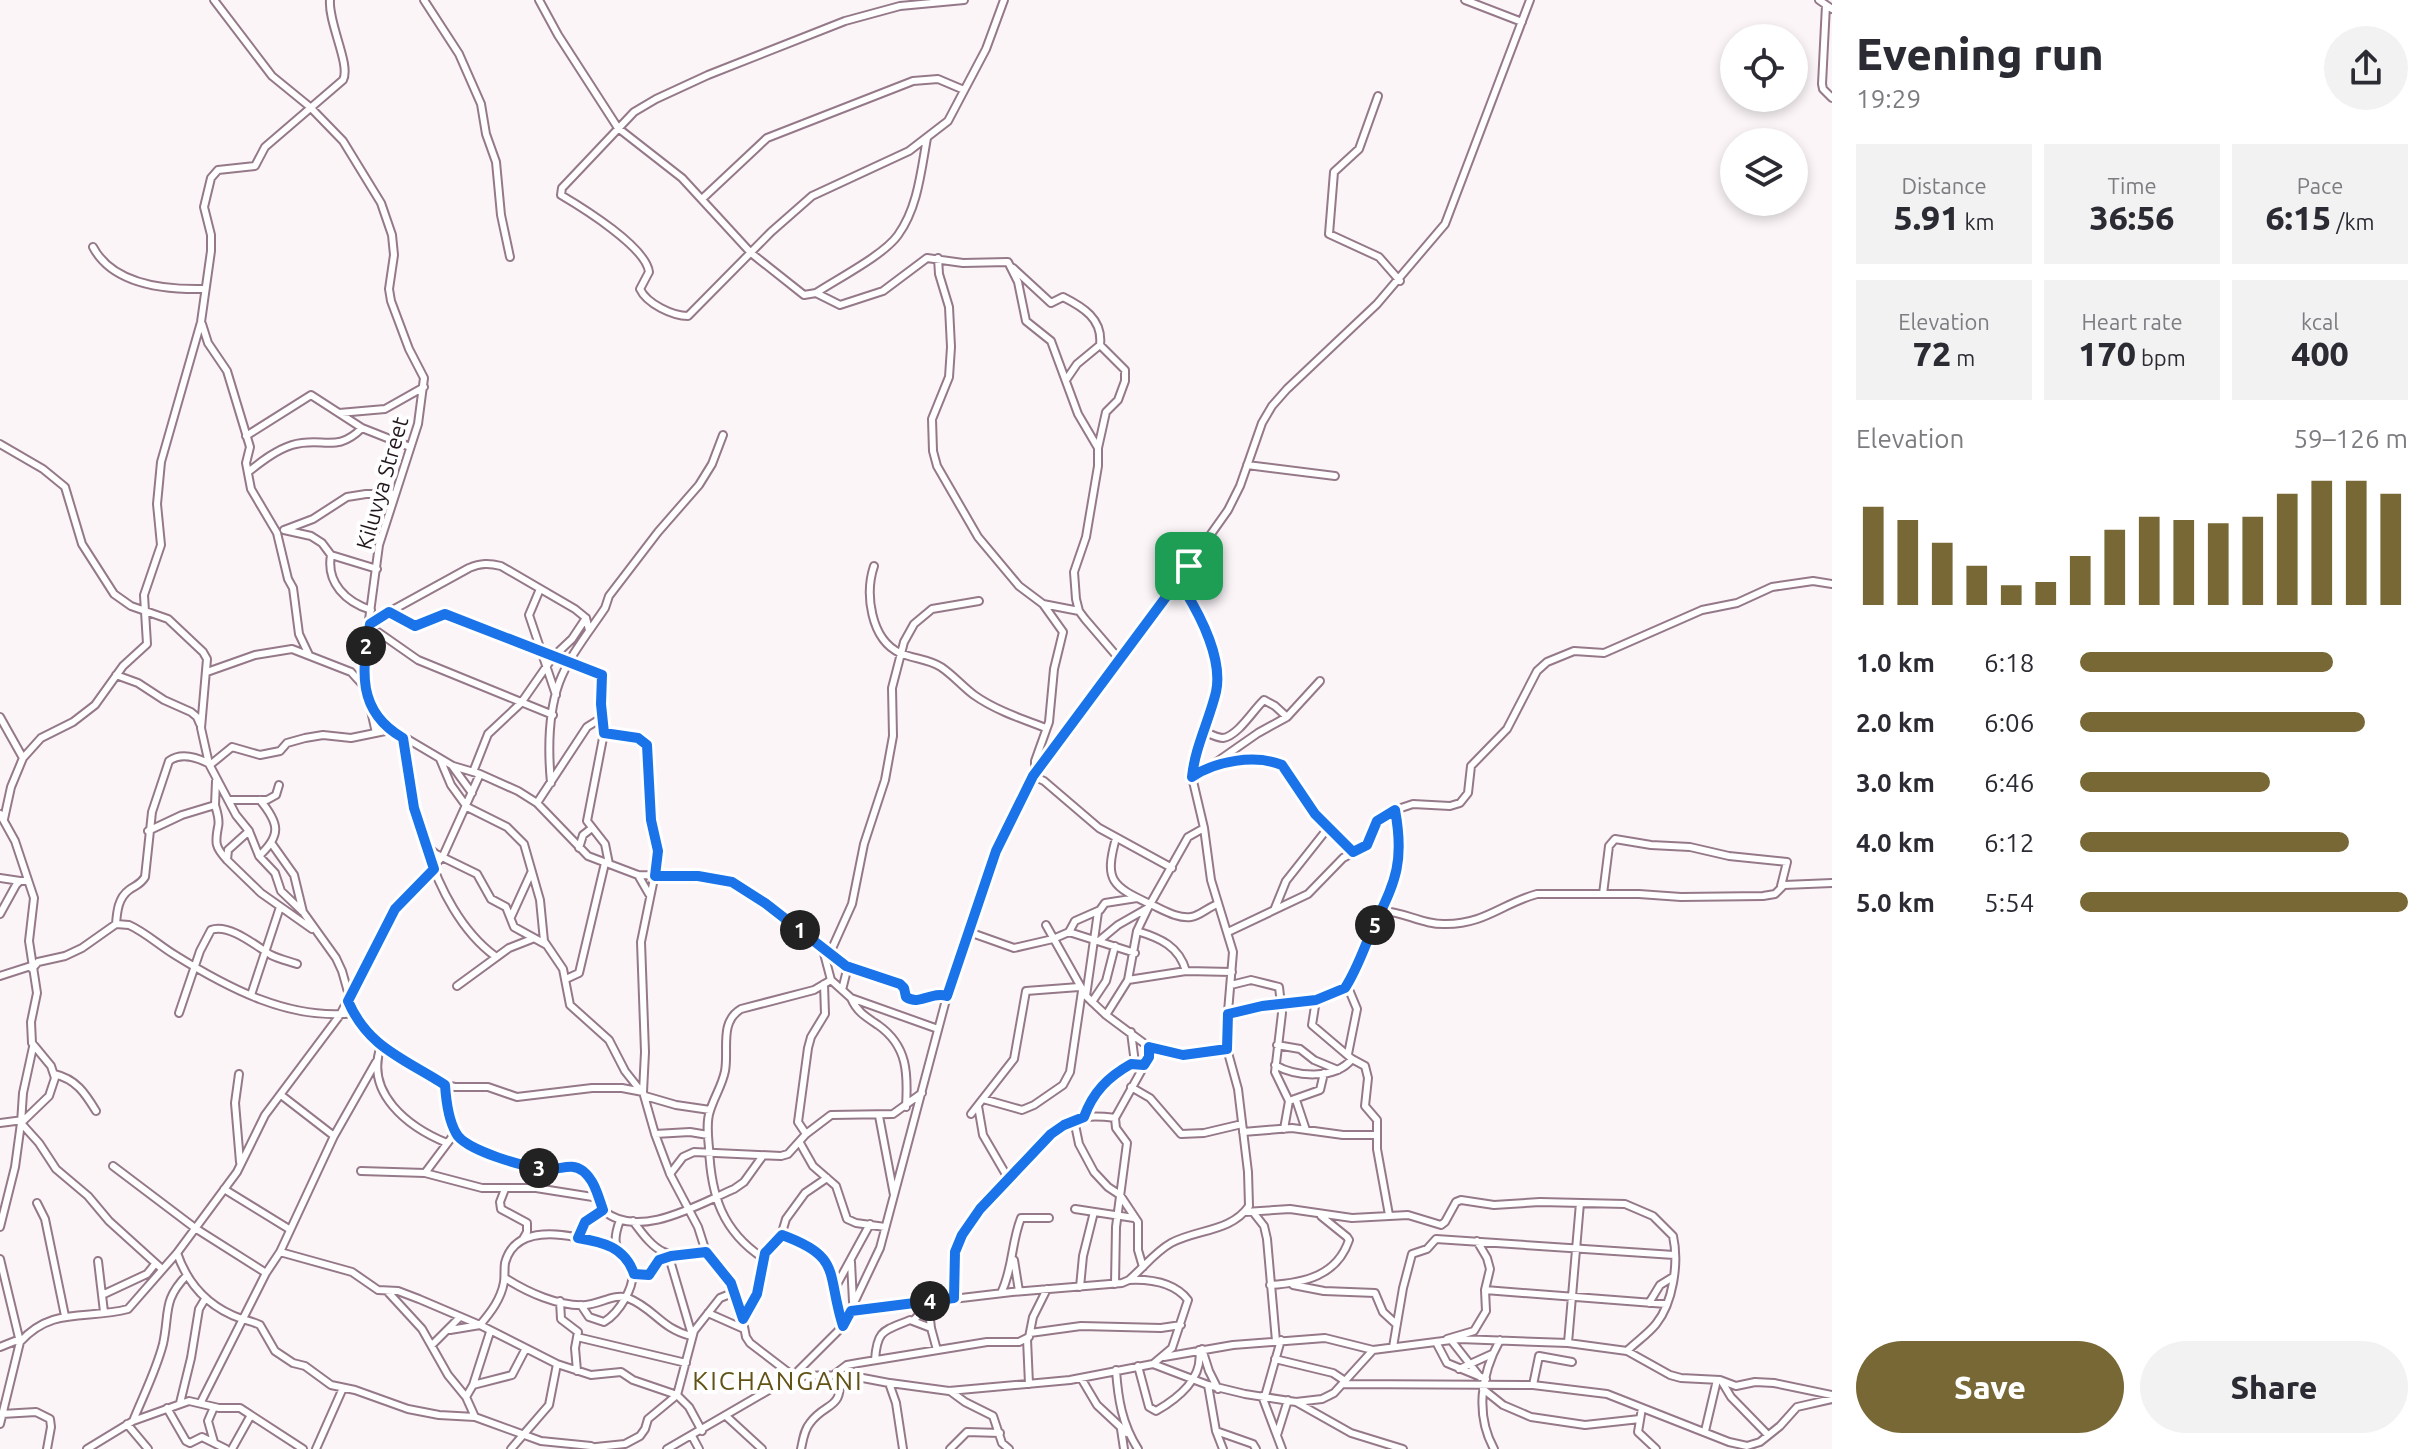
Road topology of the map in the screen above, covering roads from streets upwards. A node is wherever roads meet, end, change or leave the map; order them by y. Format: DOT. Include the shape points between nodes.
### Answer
graph roads {
  1 [pos="214,0"];
  2 [pos="330,0"];
  3 [pos="424,0"];
  4 [pos="539,0"];
  5 [pos="964,0"];
  6 [pos="1004,0"];
  7 [pos="1465,0"];
  8 [pos="1530,0"];
  9 [pos="1819,0"];
  10 [pos="1829,7"];
  11 [pos="1522,22"];
  12 [pos="964,90"];
  13 [pos="1378,96"];
  14 [pos="1832,98"];
  15 [pos="307,105"];
  16 [pos="618,128"];
  17 [pos="927,138"];
  18 [pos="702,199"];
  19 [pos="93,247"];
  20 [pos="751,253"];
  21 [pos="510,257"];
  22 [pos="938,258"];
  23 [pos="1011,266"];
  24 [pos="1400,281"];
  25 [pos="205,289"];
  26 [pos="816,293"];
  27 [pos="201,322"];
  28 [pos="1100,345"];
  29 [pos="1066,380"];
  30 [pos="424,387"];
  31 [pos="339,413"];
  32 [pos="362,428"];
  33 [pos="723,435"];
  34 [pos="246,436"];
  35 [pos="0,444"];
  36 [pos="410,447"];
  37 [pos="1098,448"];
  38 [pos="1247,465"];
  39 [pos="248,472"];
  40 [pos="1335,476"];
  41 [pos="394,494"];
  42 [pos="280,531"];
  43 [pos="331,555"];
  44 [pos="874,566"];
  45 [pos="1189,566"];
  46 [pos="377,569"];
  47 [pos="1832,584"];
  48 [pos="540,589"];
  49 [pos="979,601"];
  50 [pos="1043,604"];
  51 [pos="144,610"];
  52 [pos="371,610"];
  53 [pos="1079,611"];
  54 [pos="389,612"];
  55 [pos="586,618"];
  56 [pos="369,628"];
  57 [pos="589,630"];
  58 [pos="542,652"];
  59 [pos="901,653"];
  60 [pos="309,655"];
  61 [pos="553,657"];
  62 [pos="1121,661"];
  63 [pos="570,662"];
  64 [pos="363,666"];
  65 [pos="547,666"];
  66 [pos="207,672"];
  67 [pos="351,672"];
  68 [pos="116,675"];
  69 [pos="1320,681"];
  70 [pos="363,686"];
  71 [pos="556,695"];
  72 [pos="370,700"];
  73 [pos="521,703"];
  74 [pos="553,715"];
  75 [pos="0,717"];
  76 [pos="603,717"];
  77 [pos="1287,717"];
  78 [pos="201,728"];
  79 [pos="1046,728"];
  80 [pos="390,730"];
  81 [pos="1203,731"];
  82 [pos="376,733"];
  83 [pos="604,733"];
  84 [pos="403,738"];
  85 [pos="23,758"];
  86 [pos="440,758"];
  87 [pos="210,764"];
  88 [pos="1212,765"];
  89 [pos="453,766"];
  90 [pos="476,773"];
  91 [pos="1034,775"];
  92 [pos="1192,777"];
  93 [pos="216,778"];
  94 [pos="551,783"];
  95 [pos="279,785"];
  96 [pos="472,793"];
  97 [pos="228,800"];
  98 [pos="260,800"];
  99 [pos="537,803"];
  100 [pos="215,805"];
  101 [pos="467,807"];
  102 [pos="1395,810"];
  103 [pos="2,816"];
  104 [pos="592,828"];
  105 [pos="1204,828"];
  106 [pos="1328,828"];
  107 [pos="148,831"];
  108 [pos="249,831"];
  109 [pos="1116,838"];
  110 [pos="272,844"];
  111 [pos="426,846"];
  112 [pos="579,848"];
  113 [pos="1353,852"];
  114 [pos="259,856"];
  115 [pos="443,856"];
  116 [pos="227,860"];
  117 [pos="610,865"];
  118 [pos="1172,868"];
  119 [pos="434,869"];
  120 [pos="532,871"];
  121 [pos="638,875"];
  122 [pos="655,876"];
  123 [pos="0,878"];
  124 [pos="602,878"];
  125 [pos="20,881"];
  126 [pos="28,881"];
  127 [pos="1832,883"];
  128 [pos="1781,886"];
  129 [pos="649,894"];
  130 [pos="1603,894"];
  131 [pos="1137,898"];
  132 [pos="1218,904"];
  133 [pos="1149,906"];
  134 [pos="280,907"];
  135 [pos="1275,908"];
  136 [pos="1383,911"];
  137 [pos="303,912"];
  138 [pos="1098,912"];
  139 [pos="0,914"];
  140 [pos="511,917"];
  141 [pos="116,924"];
  142 [pos="1046,925"];
  143 [pos="315,931"];
  144 [pos="1137,931"];
  145 [pos="969,932"];
  146 [pos="1069,932"];
  147 [pos="1228,932"];
  148 [pos="543,936"];
  149 [pos="533,939"];
  150 [pos="1053,939"];
  151 [pos="1096,939"];
  152 [pos="546,945"];
  153 [pos="822,946"];
  154 [pos="1115,946"];
  155 [pos="265,950"];
  156 [pos="830,953"];
  157 [pos="1135,953"];
  158 [pos="495,956"];
  159 [pos="297,964"];
  160 [pos="33,965"];
  161 [pos="846,966"];
  162 [pos="194,967"];
  163 [pos="1186,971"];
  164 [pos="1232,972"];
  165 [pos="0,976"];
  166 [pos="566,979"];
  167 [pos="1128,980"];
  168 [pos="828,982"];
  169 [pos="1231,985"];
  170 [pos="1347,985"];
  171 [pos="457,986"];
  172 [pos="842,990"];
  173 [pos="1082,991"];
  174 [pos="251,995"];
  175 [pos="947,996"];
  176 [pos="851,998"];
  177 [pos="1316,1000"];
  178 [pos="348,1001"];
  179 [pos="1092,1002"];
  180 [pos="1282,1003"];
  181 [pos="179,1013"];
  182 [pos="354,1013"];
  183 [pos="1228,1014"];
  184 [pos="340,1015"];
  185 [pos="1106,1015"];
  186 [pos="938,1029"];
  187 [pos="1131,1032"];
  188 [pos="1277,1045"];
  189 [pos="381,1046"];
  190 [pos="33,1047"];
  191 [pos="1149,1047"];
  192 [pos="1227,1049"];
  193 [pos="1350,1057"];
  194 [pos="376,1062"];
  195 [pos="1135,1063"];
  196 [pos="1144,1065"];
  197 [pos="1275,1065"];
  198 [pos="1338,1070"];
  199 [pos="1324,1073"];
  200 [pos="54,1074"];
  201 [pos="239,1074"];
  202 [pos="445,1085"];
  203 [pos="1131,1087"];
  204 [pos="643,1093"];
  205 [pos="922,1093"];
  206 [pos="281,1095"];
  207 [pos="983,1099"];
  208 [pos="1293,1100"];
  209 [pos="978,1106"];
  210 [pos="906,1107"];
  211 [pos="710,1110"];
  212 [pos="96,1111"];
  213 [pos="971,1114"];
  214 [pos="879,1116"];
  215 [pos="1084,1117"];
  216 [pos="1115,1118"];
  217 [pos="1074,1120"];
  218 [pos="22,1122"];
  219 [pos="0,1123"];
  220 [pos="1242,1128"];
  221 [pos="1284,1129"];
  222 [pos="1306,1130"];
  223 [pos="455,1133"];
  224 [pos="655,1134"];
  225 [pos="806,1134"];
  226 [pos="708,1135"];
  227 [pos="1376,1135"];
  228 [pos="334,1136"];
  229 [pos="800,1142"];
  230 [pos="447,1143"];
  231 [pos="709,1153"];
  232 [pos="762,1157"];
  233 [pos="113,1166"];
  234 [pos="240,1166"];
  235 [pos="361,1171"];
  236 [pos="425,1173"];
  237 [pos="670,1174"];
  238 [pos="827,1178"];
  239 [pos="1008,1178"];
  240 [pos="224,1189"];
  241 [pos="505,1189"];
  242 [pos="1120,1195"];
  243 [pos="714,1197"];
  244 [pos="599,1198"];
  245 [pos="894,1199"];
  246 [pos="37,1203"];
  247 [pos="1580,1203"];
  248 [pos="688,1209"];
  249 [pos="1075,1209"];
  250 [pos="603,1210"];
  251 [pos="1094,1212"];
  252 [pos="1245,1212"];
  253 [pos="1253,1212"];
  254 [pos="1318,1214"];
  255 [pos="1389,1215"];
  256 [pos="1118,1216"];
  257 [pos="1049,1218"];
  258 [pos="1135,1218"];
  259 [pos="620,1220"];
  260 [pos="633,1221"];
  261 [pos="870,1224"];
  262 [pos="0,1227"];
  263 [pos="885,1227"];
  264 [pos="195,1228"];
  265 [pos="289,1229"];
  266 [pos="782,1235"];
  267 [pos="578,1238"];
  268 [pos="523,1239"];
  269 [pos="1477,1241"];
  270 [pos="615,1247"];
  271 [pos="1576,1250"];
  272 [pos="280,1252"];
  273 [pos="706,1252"];
  274 [pos="177,1253"];
  275 [pos="1674,1255"];
  276 [pos="670,1256"];
  277 [pos="1012,1256"];
  278 [pos="763,1258"];
  279 [pos="0,1259"];
  280 [pos="851,1259"];
  281 [pos="98,1261"];
  282 [pos="155,1264"];
  283 [pos="1144,1266"];
  284 [pos="162,1269"];
  285 [pos="266,1273"];
  286 [pos="634,1274"];
  287 [pos="187,1275"];
  288 [pos="1673,1277"];
  289 [pos="505,1278"];
  290 [pos="1151,1279"];
  291 [pos="1129,1280"];
  292 [pos="1115,1284"];
  293 [pos="1289,1284"];
  294 [pos="1270,1285"];
  295 [pos="1080,1287"];
  296 [pos="1047,1289"];
  297 [pos="834,1290"];
  298 [pos="1485,1290"];
  299 [pos="1019,1291"];
  300 [pos="388,1292"];
  301 [pos="735,1292"];
  302 [pos="1001,1293"];
  303 [pos="102,1295"];
  304 [pos="625,1296"];
  305 [pos="954,1298"];
  306 [pos="1573,1298"];
  307 [pos="205,1299"];
  308 [pos="560,1301"];
  309 [pos="928,1303"];
  310 [pos="1649,1303"];
  311 [pos="1666,1304"];
  312 [pos="581,1305"];
  313 [pos="852,1308"];
  314 [pos="104,1312"];
  315 [pos="708,1313"];
  316 [pos="65,1316"];
  317 [pos="460,1317"];
  318 [pos="242,1319"];
  319 [pos="743,1319"];
  320 [pos="914,1320"];
  321 [pos="1396,1324"];
  322 [pos="480,1325"];
  323 [pos="1181,1325"];
  324 [pos="843,1326"];
  325 [pos="931,1328"];
  326 [pos="744,1329"];
  327 [pos="450,1330"];
  328 [pos="490,1332"];
  329 [pos="692,1335"];
  330 [pos="1028,1336"];
  331 [pos="577,1337"];
  332 [pos="1500,1340"];
  333 [pos="1279,1341"];
  334 [pos="1444,1341"];
  335 [pos="20,1342"];
  336 [pos="1568,1343"];
  337 [pos="432,1345"];
  338 [pos="0,1347"];
  339 [pos="1393,1347"];
  340 [pos="525,1350"];
  341 [pos="937,1350"];
  342 [pos="1201,1350"];
  343 [pos="1373,1350"];
  344 [pos="1627,1351"];
  345 [pos="1493,1354"];
  346 [pos="1164,1357"];
  347 [pos="1275,1359"];
  348 [pos="875,1360"];
  349 [pos="1572,1362"];
  350 [pos="686,1363"];
  351 [pos="557,1364"];
  352 [pos="1153,1364"];
  353 [pos="1471,1364"];
  354 [pos="1138,1366"];
  355 [pos="1459,1369"];
  356 [pos="1116,1370"];
  357 [pos="577,1371"];
  358 [pos="837,1374"];
  359 [pos="793,1376"];
  360 [pos="1081,1378"];
  361 [pos="1192,1380"];
  362 [pos="1720,1381"];
  363 [pos="1482,1382"];
  364 [pos="889,1383"];
  365 [pos="1344,1383"];
  366 [pos="1029,1384"];
  367 [pos="473,1385"];
  368 [pos="1208,1385"];
  369 [pos="1533,1385"];
  370 [pos="343,1388"];
  371 [pos="1218,1389"];
  372 [pos="949,1391"];
  373 [pos="677,1395"];
  374 [pos="1263,1396"];
  375 [pos="466,1397"];
  376 [pos="1832,1397"];
  377 [pos="1292,1401"];
  378 [pos="201,1402"];
  379 [pos="180,1403"];
  380 [pos="214,1407"];
  381 [pos="167,1408"];
  382 [pos="1642,1408"];
  383 [pos="2,1414"];
  384 [pos="251,1415"];
  385 [pos="726,1416"];
  386 [pos="475,1417"];
  387 [pos="1640,1419"];
  388 [pos="130,1422"];
  389 [pos="0,1424"];
  390 [pos="1120,1428"];
  391 [pos="702,1431"];
  392 [pos="1216,1431"];
  393 [pos="1705,1431"];
  394 [pos="1000,1433"];
  395 [pos="1128,1433"];
  396 [pos="524,1434"];
  397 [pos="1277,1435"];
  398 [pos="1768,1435"];
  399 [pos="692,1436"];
  400 [pos="214,1442"];
  401 [pos="190,1446"];
  402 [pos="558,1447"];
  403 [pos="1747,1447"];
  404 [pos="597,1448"];
  405 [pos="47,1449"];
  406 [pos="87,1449"];
  407 [pos="148,1449"];
  408 [pos="226,1449"];
  409 [pos="232,1449"];
  410 [pos="303,1449"];
  411 [pos="316,1449"];
  412 [pos="511,1449"];
  413 [pos="667,1449"];
  414 [pos="699,1449"];
  415 [pos="762,1449"];
  416 [pos="801,1449"];
  417 [pos="903,1449"];
  418 [pos="950,1449"];
  419 [pos="1009,1449"];
  420 [pos="1124,1449"];
  421 [pos="1138,1449"];
  422 [pos="1223,1449"];
  423 [pos="1256,1449"];
  424 [pos="1282,1449"];
  425 [pos="1403,1449"];
  426 [pos="1494,1449"];
  427 [pos="1656,1449"];
  1 -- 15 [label="street" via="272,76"];
  2 -- 15 [label="street" via="346,75"];
  3 -- 21 [label="street" via="459,54 481,104 494,151"];
  4 -- 16 [label="street"];
  5 -- 16 [label="street" via="900,6 845,21 656,99"];
  6 -- 12 [label="street"];
  7 -- 11 [label="street"];
  8 -- 11 [label="street"];
  9 -- 10 [label="street"];
  10 -- 14 [label="street" via="1822,84"];
  11 -- 24 [label="street" via="1455,205"];
  12 -- 17 [label="street" via="948,121"];
  12 -- 18 [label="street" via="938,79 913,81 767,138"];
  13 -- 24 [label="street" via="1359,149 1334,172 1329,234 1379,257"];
  15 -- 25 [label="street" via="300,118 265,147 255,166 213,172 204,207 211,251"];
  15 -- 30 [label="street" via="343,141 381,203 394,245 391,301"];
  16 -- 18 [label="street"];
  16 -- 20 [label="street" via="560,193 596,216 644,259 649,272 641,283 643,296 673,314 688,316"];
  17 -- 20 [label="street" via="821,190"];
  17 -- 26 [label="street" via="915,200 898,234"];
  18 -- 20 [label="street"];
  19 -- 25 [label="street" via="111,269 144,282 167,289"];
  20 -- 26 [label="street" via="800,293"];
  22 -- 23 [label="street" via="1003,261"];
  22 -- 26 [label="street" via="923,259 883,291 846,304"];
  22 -- 50 [label="street" via="951,347 949,377 932,419 937,466 986,548"];
  23 -- 28 [label="street" via="1051,303 1063,297 1085,309 1099,328"];
  23 -- 29 [label="street" via="1026,321 1051,341"];
  24 -- 38 [label="street" via="1272,406"];
  25 -- 27 [label="street"];
  27 -- 34 [label="street" via="227,371"];
  27 -- 51 [label="street" via="163,449 157,504 161,545"];
  28 -- 29 [label="street"];
  28 -- 37 [label="street" via="1125,375 1118,400 1106,412"];
  29 -- 37 [label="street"];
  30 -- 31 [label="street" via="385,409"];
  30 -- 36 [label="street, Kiluvya Street"];
  31 -- 32 [label="street"];
  31 -- 34 [label="street" via="311,395"];
  32 -- 36 [label="street"];
  32 -- 39 [label="street" via="341,443 290,445"];
  33 -- 57 [label="street" via="699,485 609,596"];
  34 -- 39 [label="street"];
  35 -- 51 [label="street" via="65,487 92,563 114,594"];
  36 -- 41 [label="street, Kiluvya Street"];
  37 -- 53 [label="street" via="1086,537 1074,572"];
  38 -- 40 [label="street"];
  38 -- 45 [label="street" via="1228,510"];
  39 -- 42 [label="street" via="251,489"];
  41 -- 42 [label="street" via="347,497 313,519"];
  41 -- 46 [label="street, Kiluvya Street"];
  42 -- 43 [label="street" via="318,539"];
  42 -- 60 [label="street" via="299,634"];
  43 -- 46 [label="street"];
  43 -- 52 [label="street" via="336,586 354,604"];
  44 -- 59 [label="street" via="869,594 875,620 885,641"];
  45 -- 62 [label="street"];
  45 -- 81 [label="street" via="1185,591 1202,619 1216,669 1217,689"];
  46 -- 52 [label="street, Kiluvya Street"];
  47 -- 102 [label="street" via="1772,587 1737,603 1702,610 1604,653 1574,651 1555,657 1537,671 1507,729 1471,766 1463,800 1450,806 1413,804"];
  48 -- 54 [label="street" via="501,566 479,564"];
  48 -- 55 [label="street"];
  48 -- 58 [label="street" via="529,612"];
  49 -- 59 [label="street" via="932,609 914,624"];
  50 -- 53 [label="street"];
  50 -- 79 [label="street" via="1063,632"];
  51 -- 66 [label="street" via="168,619 195,642 207,659"];
  51 -- 68 [label="street" via="147,644"];
  52 -- 56 [label="street, Kiluvya Street"];
  53 -- 62 [label="street"];
  54 -- 56 [label="street"];
  54 -- 58 [label="street" via="415,626 445,614"];
  55 -- 57 [label="street"];
  55 -- 61 [label="street"];
  56 -- 64 [label="street, Kiluvya Street"];
  56 -- 73 [label="street" via="418,660"];
  57 -- 63 [label="street"];
  58 -- 61 [label="street"];
  58 -- 65 [label="street"];
  59 -- 79 [label="street" via="933,663 989,704"];
  59 -- 156 [label="street" via="892,688 893,736 885,780 852,904"];
  60 -- 66 [label="street" via="284,649"];
  60 -- 67 [label="street"];
  61 -- 63 [label="street"];
  61 -- 65 [label="street"];
  62 -- 91 [label="street"];
  63 -- 71 [label="street"];
  63 -- 76 [label="street" via="604,677"];
  64 -- 67 [label="street"];
  64 -- 70 [label="street, Kiluvya Street"];
  65 -- 71 [label="street"];
  65 -- 73 [label="street"];
  66 -- 78 [label="street"];
  67 -- 70 [label="street"];
  68 -- 78 [label="street" via="191,712"];
  68 -- 85 [label="street" via="95,705 41,738"];
  69 -- 77 [label="street"];
  70 -- 72 [label="street, Kiluvya Street"];
  71 -- 74 [label="street"];
  72 -- 80 [label="street, Kiluvya Street"];
  72 -- 82 [label="street"];
  73 -- 74 [label="street"];
  73 -- 90 [label="street" via="488,734"];
  74 -- 94 [label="street"];
  75 -- 85 [label="street"];
  76 -- 83 [label="street"];
  76 -- 94 [label="street" via="587,727"];
  77 -- 81 [label="street" via="1264,700 1228,736"];
  77 -- 88 [label="street"];
  78 -- 87 [label="street"];
  79 -- 91 [label="street"];
  80 -- 82 [label="street"];
  80 -- 84 [label="street, Kiluvya Street"];
  81 -- 92 [label="street"];
  82 -- 87 [label="street" via="305,738 260,755 232,747"];
  83 -- 104 [label="street" via="588,816"];
  83 -- 122 [label="street" via="638,738 647,745 658,851"];
  84 -- 86 [label="street, Kiluvya Street"];
  84 -- 111 [label="street"];
  85 -- 103 [label="street"];
  86 -- 89 [label="street, Kiluvya Street"];
  86 -- 101 [label="street"];
  87 -- 93 [label="street"];
  87 -- 107 [label="street" via="186,756 169,761"];
  88 -- 92 [label="street"];
  88 -- 106 [label="street" via="1282,765"];
  89 -- 90 [label="street, Kiluvya Street"];
  89 -- 96 [label="street"];
  90 -- 96 [label="street"];
  90 -- 99 [label="street, Kiluvya Street"];
  91 -- 109 [label="street"];
  91 -- 145 [label="street" via="996,851"];
  92 -- 105 [label="street"];
  93 -- 97 [label="street"];
  93 -- 100 [label="street"];
  94 -- 99 [label="street"];
  95 -- 98 [label="street" via="272,798"];
  96 -- 101 [label="street"];
  97 -- 98 [label="street"];
  97 -- 108 [label="street"];
  98 -- 110 [label="street" via="274,819"];
  99 -- 112 [label="street, Kiluvya Street"];
  100 -- 107 [label="street"];
  100 -- 116 [label="street" via="215,842"];
  101 -- 115 [label="street"];
  101 -- 120 [label="street" via="517,834"];
  102 -- 113 [label="street" via="1377,821 1367,845"];
  102 -- 136 [label="street" via="1399,863"];
  103 -- 126 [label="street"];
  104 -- 112 [label="street"];
  104 -- 117 [label="street" via="605,844"];
  105 -- 118 [label="street" via="1188,837"];
  105 -- 132 [label="street"];
  106 -- 113 [label="street"];
  106 -- 135 [label="street" via="1286,881"];
  107 -- 141 [label="street" via="145,877 124,894"];
  108 -- 114 [label="street"];
  108 -- 116 [label="street" via="228,850"];
  109 -- 118 [label="street"];
  109 -- 131 [label="street" via="1110,868 1119,887"];
  110 -- 114 [label="street"];
  110 -- 137 [label="street" via="294,875"];
  111 -- 115 [label="street"];
  111 -- 119 [label="street"];
  112 -- 117 [label="street, Kiluvya Street"];
  113 -- 135 [label="street" via="1308,894"];
  114 -- 137 [label="street" via="275,873 281,891"];
  115 -- 119 [label="street"];
  115 -- 140 [label="street" via="477,874 488,895"];
  116 -- 134 [label="street"];
  117 -- 121 [label="street, Kiluvya Street"];
  117 -- 124 [label="street"];
  117 -- 124 [label="street"];
  118 -- 133 [label="street"];
  119 -- 158 [label="street" via="473,936"];
  119 -- 178 [label="street" via="395,909"];
  120 -- 140 [label="street"];
  120 -- 148 [label="street"];
  121 -- 122 [label="street, Kiluvya Street"];
  121 -- 129 [label="street"];
  122 -- 129 [label="street"];
  122 -- 153 [label="street, Kiluvya Street" via="732,882"];
  123 -- 125 [label="street"];
  124 -- 166 [label="street" via="579,973"];
  125 -- 126 [label="street"];
  125 -- 139 [label="street"];
  126 -- 160 [label="street" via="34,898 29,941"];
  127 -- 128 [label="street"];
  128 -- 130 [label="street" via="1775,894 1763,896"];
  128 -- 130 [label="street" via="1787,862 1615,839 1609,846"];
  129 -- 204 [label="street" via="641,942"];
  130 -- 136 [label="street" via="1537,894 1486,918 1446,924"];
  131 -- 133 [label="street"];
  131 -- 138 [label="street" via="1108,902"];
  132 -- 133 [label="street" via="1191,917"];
  132 -- 147 [label="street"];
  133 -- 144 [label="street"];
  133 -- 151 [label="street"];
  134 -- 143 [label="street"];
  134 -- 155 [label="street"];
  135 -- 147 [label="street"];
  136 -- 170 [label="street"];
  137 -- 143 [label="street"];
  138 -- 146 [label="street" via="1075,921"];
  138 -- 151 [label="street"];
  140 -- 149 [label="street" via="514,927"];
  141 -- 160 [label="street" via="82,948"];
  141 -- 162 [label="street" via="133,926"];
  142 -- 150 [label="street"];
  143 -- 178 [label="street" via="342,971"];
  144 -- 157 [label="street"];
  144 -- 163 [label="street" via="1168,943"];
  145 -- 150 [label="street" via="1014,948"];
  145 -- 175 [label="street"];
  146 -- 150 [label="street"];
  146 -- 151 [label="street"];
  147 -- 164 [label="street"];
  148 -- 149 [label="street"];
  148 -- 152 [label="street"];
  149 -- 152 [label="street"];
  149 -- 158 [label="street"];
  150 -- 173 [label="street"];
  151 -- 154 [label="street"];
  151 -- 173 [label="street"];
  152 -- 166 [label="street"];
  153 -- 156 [label="street, Kiluvya Street"];
  153 -- 168 [label="street"];
  154 -- 157 [label="street"];
  154 -- 179 [label="street" via="1106,981"];
  155 -- 159 [label="street"];
  155 -- 162 [label="street" via="217,927 205,939"];
  155 -- 174 [label="street"];
  156 -- 161 [label="street, Kiluvya Street"];
  157 -- 167 [label="street"];
  158 -- 171 [label="street"];
  160 -- 165 [label="street"];
  160 -- 190 [label="street"];
  161 -- 172 [label="street"];
  161 -- 175 [label="street" via="900,984 910,1000"];
  162 -- 174 [label="street"];
  162 -- 181 [label="street"];
  163 -- 164 [label="street"];
  163 -- 167 [label="street"];
  164 -- 169 [label="street"];
  166 -- 204 [label="street" via="570,1005 609,1040"];
  167 -- 185 [label="street"];
  168 -- 172 [label="street"];
  168 -- 211 [label="street" via="734,1014 727,1028 723,1079"];
  168 -- 225 [label="street" via="825,1014 811,1037 803,1073 798,1122"];
  169 -- 180 [label="street" via="1251,980 1277,985"];
  169 -- 183 [label="street"];
  170 -- 177 [label="street"];
  170 -- 193 [label="street" via="1357,1009"];
  172 -- 176 [label="street"];
  173 -- 179 [label="street"];
  173 -- 207 [label="street" via="1026,991 1014,1059"];
  173 -- 207 [label="street" via="1070,1072 1063,1085 1022,1110"];
  174 -- 184 [label="street" via="284,1008"];
  175 -- 186 [label="street"];
  176 -- 186 [label="street"];
  176 -- 210 [label="street" via="857,1010 899,1047 907,1071"];
  177 -- 180 [label="street"];
  177 -- 193 [label="street" via="1312,1025"];
  178 -- 182 [label="street"];
  178 -- 184 [label="street"];
  179 -- 185 [label="street"];
  180 -- 183 [label="street"];
  180 -- 188 [label="street"];
  182 -- 184 [label="street"];
  182 -- 189 [label="street"];
  183 -- 192 [label="street"];
  184 -- 206 [label="street"];
  185 -- 187 [label="street"];
  186 -- 205 [label="street"];
  187 -- 191 [label="street"];
  187 -- 195 [label="street"];
  188 -- 197 [label="street"];
  188 -- 198 [label="street" via="1300,1049"];
  189 -- 194 [label="street"];
  189 -- 202 [label="street"];
  190 -- 200 [label="street"];
  190 -- 218 [label="street"];
  191 -- 192 [label="street" via="1183,1055"];
  191 -- 196 [label="street"];
  192 -- 220 [label="street"];
  193 -- 198 [label="street"];
  193 -- 227 [label="street" via="1365,1066 1365,1103 1375,1116"];
  194 -- 228 [label="street"];
  194 -- 230 [label="street" via="381,1086 400,1113 411,1125"];
  195 -- 196 [label="street"];
  195 -- 215 [label="street" via="1102,1084"];
  196 -- 203 [label="street"];
  197 -- 199 [label="street" via="1290,1073"];
  197 -- 208 [label="street"];
  198 -- 199 [label="street"];
  199 -- 208 [label="street" via="1320,1090"];
  200 -- 212 [label="street" via="81,1088"];
  200 -- 218 [label="street" via="49,1096"];
  201 -- 234 [label="street" via="235,1103"];
  202 -- 204 [label="street" via="488,1087 517,1097 592,1088"];
  202 -- 223 [label="street"];
  203 -- 216 [label="street"];
  203 -- 220 [label="street" via="1150,1098 1181,1134"];
  204 -- 211 [label="street"];
  204 -- 224 [label="street"];
  205 -- 210 [label="street"];
  205 -- 245 [label="street"];
  206 -- 228 [label="street"];
  206 -- 234 [label="street"];
  207 -- 209 [label="street"];
  208 -- 221 [label="street"];
  208 -- 222 [label="street"];
  209 -- 213 [label="street"];
  209 -- 239 [label="street" via="983,1135"];
  210 -- 214 [label="street"];
  211 -- 226 [label="street"];
  214 -- 225 [label="street" via="831,1115"];
  214 -- 245 [label="street"];
  215 -- 216 [label="street"];
  215 -- 217 [label="street"];
  216 -- 242 [label="street" via="1127,1143"];
  217 -- 239 [label="street" via="1051,1134"];
  217 -- 242 [label="street" via="1086,1159"];
  218 -- 219 [label="street"];
  218 -- 262 [label="street"];
  218 -- 282 [label="street" via="56,1169"];
  220 -- 221 [label="street"];
  220 -- 252 [label="street" via="1250,1201"];
  221 -- 222 [label="street"];
  222 -- 227 [label="street"];
  223 -- 230 [label="street"];
  223 -- 244 [label="street" via="467,1144 524,1165 574,1166 590,1178"];
  224 -- 226 [label="street"];
  224 -- 237 [label="street"];
  225 -- 229 [label="street"];
  226 -- 231 [label="street"];
  227 -- 255 [label="street"];
  228 -- 265 [label="street"];
  229 -- 232 [label="street" via="788,1154"];
  229 -- 238 [label="street"];
  230 -- 236 [label="street"];
  231 -- 232 [label="street"];
  231 -- 237 [label="street" via="688,1153"];
  231 -- 243 [label="street"];
  232 -- 243 [label="street" via="744,1182"];
  233 -- 264 [label="street"];
  234 -- 240 [label="street"];
  235 -- 236 [label="street"];
  236 -- 241 [label="street" via="473,1187"];
  237 -- 248 [label="street"];
  238 -- 261 [label="street" via="836,1186 847,1219"];
  238 -- 266 [label="street" via="796,1204"];
  239 -- 305 [label="street" via="962,1235 955,1252"];
  240 -- 264 [label="street"];
  240 -- 265 [label="street"];
  241 -- 244 [label="street"];
  241 -- 268 [label="street" via="501,1209 527,1223"];
  242 -- 256 [label="street"];
  242 -- 258 [label="street"];
  243 -- 248 [label="street"];
  243 -- 278 [label="street" via="739,1240"];
  244 -- 250 [label="street"];
  245 -- 263 [label="street"];
  246 -- 316 [label="street"];
  247 -- 255 [label="street" via="1494,1205 1461,1200 1441,1225 1416,1216"];
  247 -- 271 [label="street"];
  247 -- 275 [label="street" via="1625,1204 1647,1212 1673,1236"];
  248 -- 260 [label="street" via="666,1218"];
  248 -- 273 [label="street"];
  249 -- 251 [label="street"];
  250 -- 259 [label="street"];
  250 -- 267 [label="street" via="585,1222"];
  251 -- 256 [label="street"];
  251 -- 295 [label="street"];
  252 -- 253 [label="street"];
  252 -- 283 [label="street" via="1230,1223 1174,1241"];
  253 -- 254 [label="street" via="1290,1209"];
  253 -- 294 [label="street" via="1264,1226"];
  254 -- 255 [label="street"];
  254 -- 293 [label="street" via="1347,1237 1348,1245 1323,1275"];
  256 -- 258 [label="street"];
  256 -- 292 [label="street"];
  257 -- 277 [label="street" via="1021,1218"];
  258 -- 283 [label="street"];
  259 -- 260 [label="street"];
  259 -- 270 [label="street"];
  260 -- 276 [label="street"];
  261 -- 263 [label="street"];
  261 -- 280 [label="street"];
  263 -- 313 [label="street"];
  264 -- 274 [label="street"];
  264 -- 285 [label="street"];
  265 -- 272 [label="street"];
  266 -- 278 [label="street"];
  266 -- 297 [label="street" via="824,1258"];
  267 -- 268 [label="street" via="544,1233"];
  267 -- 270 [label="street"];
  268 -- 289 [label="street" via="506,1260"];
  269 -- 271 [label="street"];
  269 -- 298 [label="street" via="1489,1264"];
  269 -- 321 [label="street" via="1440,1238 1425,1251 1413,1252"];
  270 -- 286 [label="street"];
  271 -- 275 [label="street"];
  271 -- 306 [label="street"];
  272 -- 285 [label="street"];
  272 -- 300 [label="street" via="352,1272"];
  273 -- 276 [label="street"];
  273 -- 301 [label="street"];
  274 -- 284 [label="street"];
  274 -- 287 [label="street"];
  275 -- 288 [label="street"];
  276 -- 286 [label="street" via="656,1263 649,1275"];
  276 -- 329 [label="street"];
  277 -- 299 [label="street"];
  277 -- 302 [label="street"];
  278 -- 319 [label="street" via="757,1294"];
  279 -- 335 [label="street"];
  280 -- 297 [label="street"];
  280 -- 313 [label="street"];
  281 -- 303 [label="street"];
  282 -- 284 [label="street"];
  282 -- 303 [label="street" via="147,1274"];
  283 -- 290 [label="street"];
  283 -- 291 [label="street"];
  284 -- 314 [label="street" via="128,1309"];
  285 -- 318 [label="street"];
  286 -- 304 [label="street"];
  287 -- 307 [label="street"];
  287 -- 388 [label="street" via="173,1289 156,1364"];
  288 -- 310 [label="street" via="1660,1285"];
  288 -- 311 [label="street"];
  289 -- 308 [label="street"];
  289 -- 322 [label="street"];
  290 -- 291 [label="street"];
  290 -- 323 [label="street" via="1187,1297"];
  291 -- 292 [label="street"];
  292 -- 295 [label="street"];
  293 -- 294 [label="street"];
  293 -- 321 [label="street" via="1375,1293 1383,1312"];
  294 -- 333 [label="street"];
  295 -- 296 [label="street"];
  296 -- 299 [label="street"];
  296 -- 330 [label="street"];
  297 -- 324 [label="street"];
  298 -- 306 [label="street"];
  298 -- 334 [label="street" via="1486,1311 1477,1329"];
  299 -- 302 [label="street"];
  300 -- 317 [label="street" via="401,1292"];
  300 -- 337 [label="street"];
  301 -- 315 [label="street" via="720,1298"];
  301 -- 319 [label="street"];
  302 -- 305 [label="street"];
  303 -- 314 [label="street"];
  304 -- 312 [label="street"];
  304 -- 312 [label="street" via="604,1322 589,1317"];
  304 -- 329 [label="street" via="672,1331"];
  305 -- 309 [label="street"];
  306 -- 310 [label="street"];
  306 -- 336 [label="street"];
  307 -- 318 [label="street"];
  307 -- 379 [label="street"];
  308 -- 312 [label="street"];
  308 -- 331 [label="street" via="561,1319 577,1329"];
  309 -- 313 [label="street"];
  309 -- 320 [label="street"];
  309 -- 325 [label="street"];
  310 -- 311 [label="street"];
  311 -- 344 [label="street" via="1656,1325"];
  313 -- 324 [label="street"];
  314 -- 316 [label="street"];
  315 -- 326 [label="street"];
  315 -- 329 [label="street"];
  316 -- 335 [label="street" via="38,1324"];
  317 -- 322 [label="street"];
  317 -- 327 [label="street"];
  318 -- 370 [label="street" via="260,1325 280,1355"];
  318 -- 378 [label="street"];
  319 -- 326 [label="street"];
  320 -- 325 [label="street"];
  320 -- 348 [label="street" via="879,1334"];
  321 -- 339 [label="street"];
  322 -- 327 [label="street"];
  322 -- 328 [label="street"];
  323 -- 330 [label="street" via="1081,1326"];
  323 -- 346 [label="street"];
  324 -- 359 [label="street"];
  325 -- 341 [label="street"];
  326 -- 359 [label="street" via="750,1343"];
  327 -- 337 [label="street"];
  328 -- 340 [label="street"];
  328 -- 367 [label="street"];
  329 -- 350 [label="street"];
  330 -- 341 [label="street" via="1019,1342"];
  330 -- 366 [label="street"];
  331 -- 350 [label="street"];
  331 -- 357 [label="street"];
  332 -- 334 [label="street"];
  332 -- 336 [label="street"];
  332 -- 345 [label="street"];
  333 -- 342 [label="street"];
  333 -- 343 [label="street" via="1332,1339"];
  333 -- 347 [label="street"];
  334 -- 339 [label="street"];
  334 -- 353 [label="street"];
  334 -- 355 [label="street" via="1444,1359"];
  335 -- 338 [label="street"];
  335 -- 383 [label="street"];
  336 -- 344 [label="street"];
  337 -- 375 [label="street"];
  339 -- 343 [label="street"];
  340 -- 351 [label="street"];
  340 -- 367 [label="street" via="512,1375"];
  341 -- 348 [label="street"];
  342 -- 346 [label="street"];
  342 -- 361 [label="street"];
  342 -- 371 [label="street"];
  343 -- 365 [label="street"];
  344 -- 362 [label="street" via="1670,1375"];
  345 -- 353 [label="street"];
  345 -- 363 [label="street"];
  346 -- 352 [label="street"];
  347 -- 365 [label="street" via="1333,1373"];
  347 -- 374 [label="street"];
  348 -- 358 [label="street" via="847,1365"];
  349 -- 369 [label="street" via="1539,1356"];
  350 -- 373 [label="street"];
  351 -- 357 [label="street"];
  351 -- 396 [label="street" via="549,1405"];
  352 -- 354 [label="street"];
  352 -- 361 [label="street"];
  353 -- 355 [label="street"];
  353 -- 363 [label="street"];
  354 -- 356 [label="street"];
  354 -- 361 [label="street" via="1153,1411 1177,1398"];
  355 -- 363 [label="street"];
  356 -- 360 [label="street"];
  356 -- 395 [label="street"];
  357 -- 373 [label="street" via="621,1372"];
  358 -- 359 [label="street"];
  358 -- 364 [label="street"];
  358 -- 416 [label="street" via="836,1402 811,1421"];
  359 -- 385 [label="street"];
  360 -- 366 [label="street"];
  360 -- 390 [label="street"];
  361 -- 368 [label="street"];
  362 -- 376 [label="street" via="1736,1386 1774,1383"];
  362 -- 393 [label="street"];
  362 -- 398 [label="street"];
  363 -- 365 [label="street"];
  363 -- 369 [label="street"];
  363 -- 387 [label="street" via="1503,1405 1531,1417 1585,1425"];
  363 -- 426 [label="street" via="1484,1423"];
  364 -- 372 [label="street"];
  364 -- 417 [label="street"];
  365 -- 377 [label="street" via="1327,1398"];
  366 -- 372 [label="street"];
  367 -- 375 [label="street"];
  368 -- 371 [label="street"];
  368 -- 392 [label="street"];
  369 -- 382 [label="street" via="1607,1394"];
  370 -- 386 [label="street" via="408,1409"];
  370 -- 411 [label="street"];
  371 -- 374 [label="street"];
  372 -- 394 [label="street" via="993,1416"];
  373 -- 391 [label="street"];
  373 -- 404 [label="street" via="648,1419 640,1436 620,1446"];
  374 -- 377 [label="street"];
  374 -- 397 [label="street"];
  375 -- 386 [label="street"];
  376 -- 398 [label="street" via="1797,1407"];
  377 -- 397 [label="street"];
  377 -- 425 [label="street" via="1351,1433"];
  378 -- 379 [label="street"];
  378 -- 380 [label="street"];
  379 -- 381 [label="street"];
  380 -- 384 [label="street" via="234,1406"];
  380 -- 400 [label="street" via="208,1421"];
  381 -- 388 [label="street"];
  381 -- 401 [label="street"];
  382 -- 387 [label="street"];
  382 -- 393 [label="street"];
  383 -- 389 [label="street"];
  383 -- 405 [label="street" via="36,1412 50,1419"];
  384 -- 409 [label="street"];
  384 -- 410 [label="street"];
  385 -- 391 [label="street"];
  385 -- 415 [label="street"];
  386 -- 396 [label="street"];
  387 -- 427 [label="street" via="1638,1432"];
  388 -- 406 [label="street"];
  388 -- 407 [label="street"];
  390 -- 395 [label="street"];
  390 -- 420 [label="street"];
  391 -- 399 [label="street"];
  392 -- 422 [label="street"];
  392 -- 423 [label="street"];
  393 -- 403 [label="street"];
  394 -- 418 [label="street" via="967,1432"];
  394 -- 419 [label="street"];
  395 -- 421 [label="street"];
  396 -- 402 [label="street"];
  396 -- 412 [label="street"];
  397 -- 424 [label="street"];
  398 -- 403 [label="street"];
  399 -- 413 [label="street"];
  399 -- 414 [label="street"];
  400 -- 401 [label="street" via="202,1437"];
  400 -- 408 [label="street"];
  402 -- 404 [label="street"];
}
